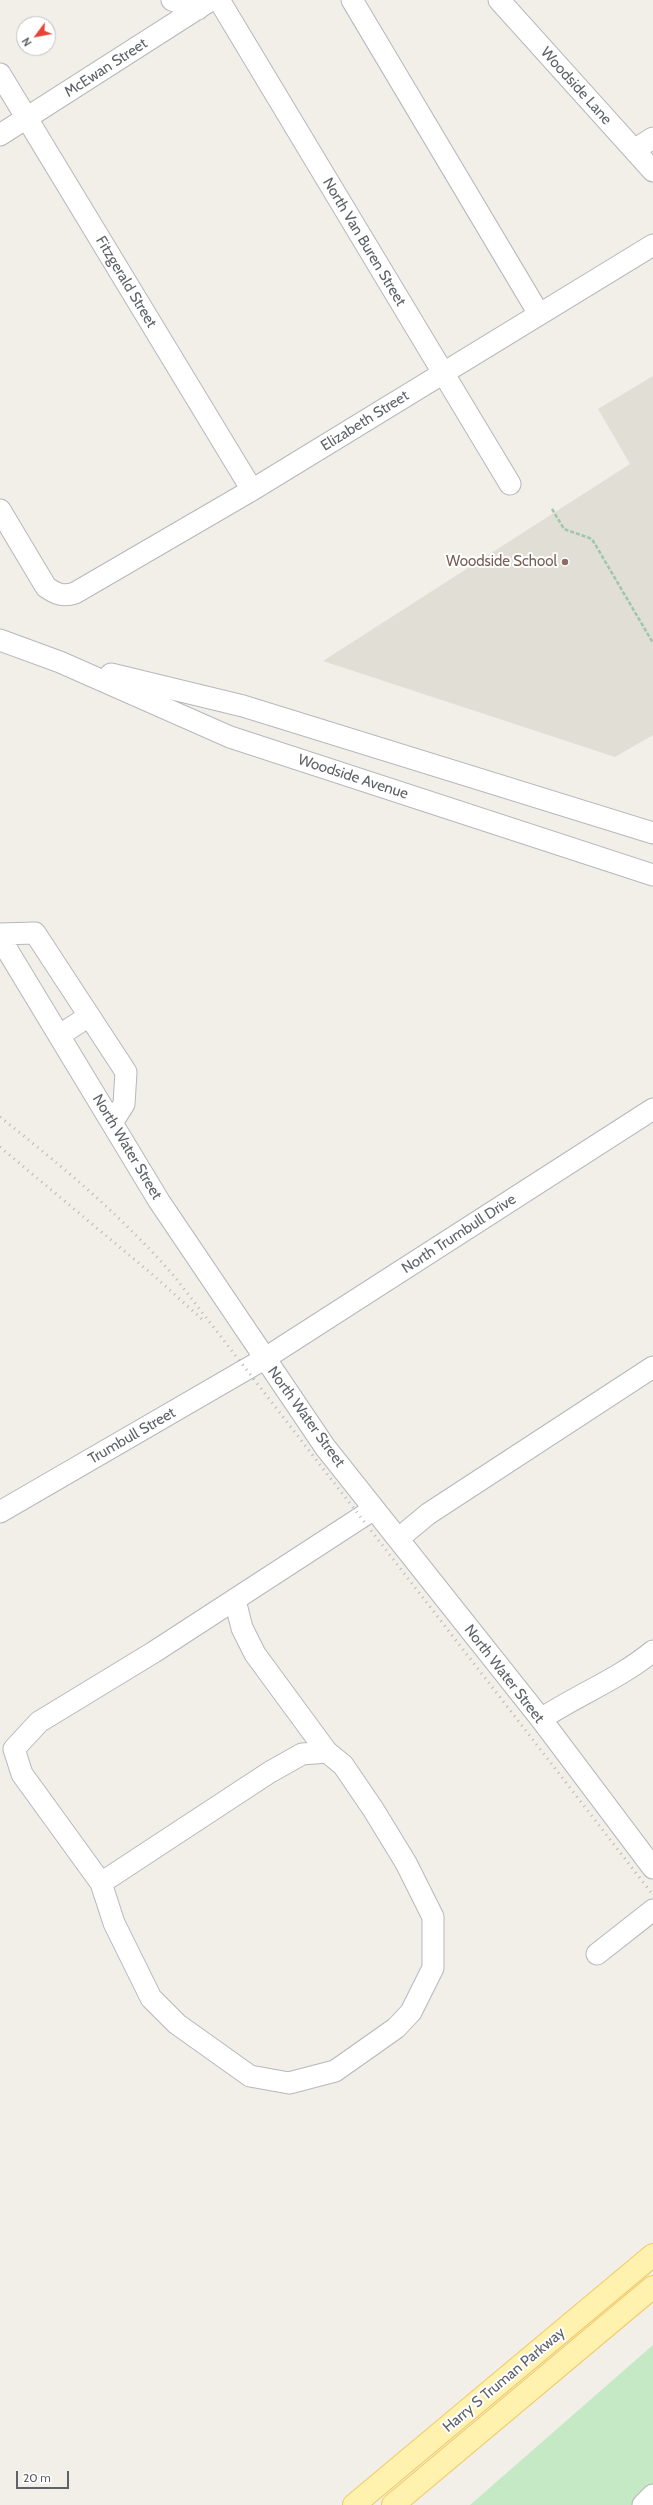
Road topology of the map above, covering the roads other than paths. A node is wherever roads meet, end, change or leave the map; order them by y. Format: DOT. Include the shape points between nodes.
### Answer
graph roads {
  1 [pos="172,0"];
  2 [pos="219,0"];
  3 [pos="352,0"];
  4 [pos="499,0"];
  5 [pos="204,5"];
  6 [pos="0,74"];
  7 [pos="27,119"];
  8 [pos="0,135"];
  9 [pos="653,138"];
  10 [pos="634,150"];
  11 [pos="653,171"];
  12 [pos="653,245"];
  13 [pos="539,314"];
  14 [pos="443,373"];
  15 [pos="510,484"];
  16 [pos="252,490"];
  17 [pos="0,510"];
  18 [pos="0,640"];
  19 [pos="60,662"];
  20 [pos="653,833"];
  21 [pos="653,875"];
  22 [pos="0,934"];
  23 [pos="0,938"];
  24 [pos="89,1016"];
  25 [pos="60,1035"];
  26 [pos="653,1109"];
  27 [pos="112,1123"];
  28 [pos="264,1359"];
  29 [pos="653,1367"];
  30 [pos="374,1509"];
  31 [pos="0,1512"];
  32 [pos="398,1539"];
  33 [pos="235,1600"];
  34 [pos="653,1651"];
  35 [pos="541,1719"];
  36 [pos="327,1752"];
  37 [pos="653,1868"];
  38 [pos="101,1883"];
  39 [pos="653,1910"];
  40 [pos="597,1954"];
  41 [pos="653,2255"];
  42 [pos="653,2287"];
  43 [pos="653,2495"];
  44 [pos="354,2505"];
  45 [pos="393,2505"];
  46 [pos="643,2505"];
  1 -- 5 [label="street"];
  2 -- 14 [label="street, North Van Buren Street"];
  3 -- 13 [label="street"];
  4 -- 10 [label="street, Woodside Lane"];
  5 -- 7 [label="street, McEwan Street"];
  6 -- 7 [label="street, Fitzgerald Street"];
  7 -- 8 [label="street, McEwan Street"];
  7 -- 16 [label="street, Fitzgerald Street"];
  9 -- 10 [label="street"];
  10 -- 11 [label="street, Woodside Lane"];
  12 -- 13 [label="street, Elizabeth Street"];
  13 -- 14 [label="street, Elizabeth Street"];
  14 -- 15 [label="street, North Van Buren Street"];
  14 -- 16 [label="street, Elizabeth Street"];
  16 -- 17 [label="street, Elizabeth Street" via="66,596 46,587"];
  18 -- 19 [label="street, Woodside Avenue"];
  19 -- 20 [label="street, Woodside Avenue" via="243,706"];
  19 -- 21 [label="street, Woodside Avenue" via="230,737"];
  22 -- 24 [label="street" via="35,933"];
  23 -- 25 [label="street, North Water Street"];
  24 -- 25 [label="street"];
  24 -- 27 [label="street" via="126,1072 124,1104"];
  25 -- 27 [label="street, North Water Street"];
  26 -- 28 [label="street, North Trumbull Drive"];
  27 -- 28 [label="street, North Water Street" via="159,1202"];
  28 -- 30 [label="street, North Water Street" via="325,1447"];
  28 -- 31 [label="street, Trumbull Street"];
  29 -- 32 [label="street" via="428,1514"];
  30 -- 32 [label="street, North Water Street"];
  30 -- 33 [label="street"];
  32 -- 35 [label="street, North Water Street"];
  33 -- 36 [label="street" via="242,1628 255,1654"];
  33 -- 38 [label="street" via="38,1722 14,1749 22,1774"];
  34 -- 35 [label="street" via="632,1668"];
  35 -- 37 [label="street, North Water Street"];
  36 -- 38 [label="street" via="302,1754 270,1772"];
  36 -- 38 [label="street" via="343,1765 374,1809 406,1863 433,1918 433,1968 411,2012 396,2028 334,2071 289,2083 250,2076 177,2024 151,1998 114,1923"];
  39 -- 40 [label="street"];
  41 -- 44 [label="main road, Harry S Truman Parkway"];
  42 -- 45 [label="main road, Harry S Truman Parkway"];
  43 -- 46 [label="street"];
}
